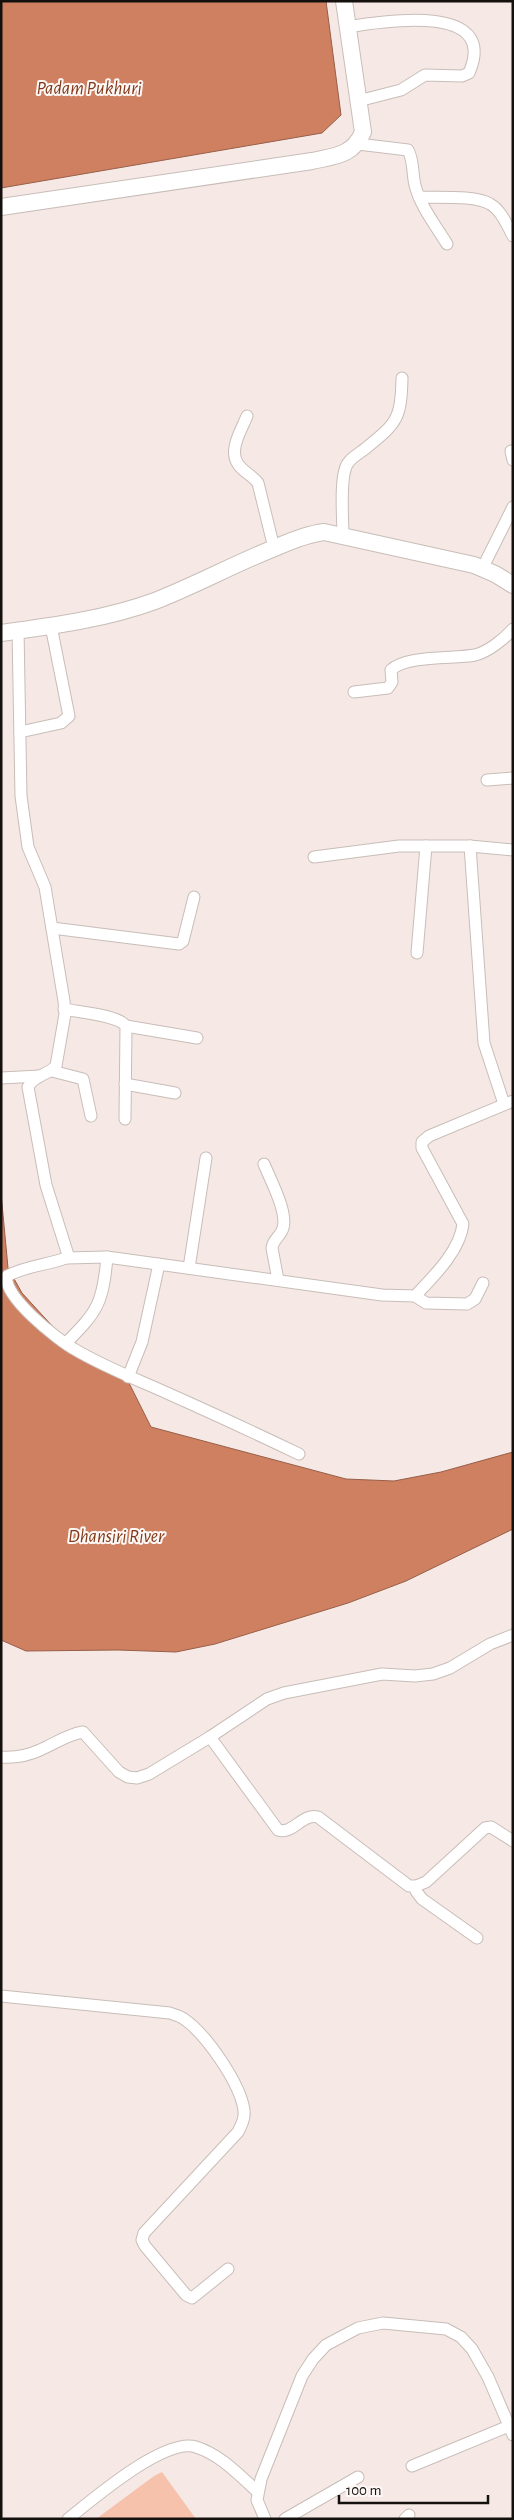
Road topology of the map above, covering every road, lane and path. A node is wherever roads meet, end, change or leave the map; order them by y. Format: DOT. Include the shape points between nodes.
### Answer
graph roads {
  1 [pos="344,1"];
  2 [pos="347,27"];
  3 [pos="358,101"];
  4 [pos="358,144"];
  5 [pos="420,197"];
  6 [pos="1,207"];
  7 [pos="513,236"];
  8 [pos="447,244"];
  9 [pos="402,378"];
  10 [pos="248,416"];
  11 [pos="513,507"];
  12 [pos="343,535"];
  13 [pos="274,548"];
  14 [pos="482,569"];
  15 [pos="513,585"];
  16 [pos="51,626"];
  17 [pos="513,629"];
  18 [pos="18,630"];
  19 [pos="1,633"];
  20 [pos="354,692"];
  21 [pos="20,732"];
  22 [pos="513,778"];
  23 [pos="487,780"];
  24 [pos="426,846"];
  25 [pos="470,846"];
  26 [pos="513,850"];
  27 [pos="314,856"];
  28 [pos="194,897"];
  29 [pos="52,928"];
  30 [pos="417,953"];
  31 [pos="64,1009"];
  32 [pos="126,1026"];
  33 [pos="197,1038"];
  34 [pos="52,1071"];
  35 [pos="40,1076"];
  36 [pos="1,1078"];
  37 [pos="125,1084"];
  38 [pos="175,1093"];
  39 [pos="508,1103"];
  40 [pos="91,1116"];
  41 [pos="125,1119"];
  42 [pos="206,1158"];
  43 [pos="264,1164"];
  44 [pos="107,1257"];
  45 [pos="66,1258"];
  46 [pos="159,1264"];
  47 [pos="189,1268"];
  48 [pos="278,1280"];
  49 [pos="484,1283"];
  50 [pos="415,1296"];
  51 [pos="66,1343"];
  52 [pos="128,1376"];
  53 [pos="299,1454"];
  54 [pos="513,1635"];
  55 [pos="210,1738"];
  56 [pos="1,1757"];
  57 [pos="513,1841"];
  58 [pos="416,1886"];
  59 [pos="477,1938"];
  60 [pos="1,1996"];
  61 [pos="228,2269"];
  62 [pos="513,2406"];
  63 [pos="501,2410"];
  64 [pos="511,2430"];
  65 [pos="412,2466"];
  66 [pos="358,2477"];
  67 [pos="258,2492"];
  68 [pos="68,2519"];
  69 [pos="265,2519"];
  70 [pos="286,2519"];
  1 -- 2 [label="street"];
  2 -- 3 [label="street"];
  2 -- 3 [label="street" via="404,20 441,22 466,31 474,46 469,73 462,76 425,75 401,90"];
  3 -- 4 [label="street" via="363,132"];
  4 -- 5 [label="street" via="408,150"];
  4 -- 6 [label="street" via="345,154 312,162"];
  5 -- 7 [label="street" via="481,200 491,204"];
  5 -- 8 [label="street"];
  9 -- 12 [label="street" via="398,418 347,464"];
  10 -- 13 [label="street" via="235,444 235,454 237,463 258,483"];
  11 -- 14 [label="street"];
  12 -- 13 [label="street" via="314,534"];
  12 -- 14 [label="street"];
  13 -- 16 [label="street" via="154,601"];
  14 -- 15 [label="street"];
  16 -- 18 [label="street"];
  16 -- 21 [label="street" via="69,716 61,723"];
  17 -- 20 [label="street" via="475,655 430,658 397,666 391,670 392,682 388,688"];
  18 -- 19 [label="street"];
  18 -- 21 [label="street"];
  21 -- 29 [label="street" via="25,834 30,855 43,878"];
  22 -- 23 [label="street"];
  24 -- 25 [label="street"];
  24 -- 27 [label="street"];
  24 -- 30 [label="street"];
  25 -- 26 [label="street"];
  25 -- 39 [label="street" via="484,1043"];
  28 -- 29 [label="street" via="183,941 179,944"];
  29 -- 31 [label="street"];
  31 -- 32 [label="street" via="112,1018"];
  31 -- 34 [label="street" via="59,1058"];
  32 -- 33 [label="street"];
  32 -- 37 [label="street"];
  34 -- 35 [label="street"];
  34 -- 40 [label="street" via="83,1079"];
  35 -- 36 [label="street"];
  35 -- 45 [label="street" via="28,1087 46,1185 67,1249"];
  37 -- 38 [label="street"];
  37 -- 41 [label="street"];
  39 -- 50 [label="street" via="429,1136 422,1142 422,1148 463,1224 463,1230 449,1257"];
  42 -- 47 [label="street"];
  43 -- 48 [label="street" via="284,1214 283,1227 272,1243"];
  44 -- 45 [label="street"];
  44 -- 46 [label="street"];
  44 -- 51 [label="street" via="101,1300 88,1321"];
  45 -- 51 [label="street" via="15,1271 6,1279 6,1284 20,1304"];
  46 -- 47 [label="street"];
  46 -- 52 [label="street" via="142,1342"];
  47 -- 48 [label="street"];
  48 -- 50 [label="street" via="382,1295"];
  49 -- 50 [label="street" via="476,1300 467,1304 426,1303"];
  51 -- 52 [label="street" via="110,1370"];
  52 -- 53 [label="street"];
  54 -- 55 [label="street" via="433,1674 382,1674 284,1693 267,1700"];
  55 -- 56 [label="street" via="137,1778 119,1772 83,1732 16,1758"];
  55 -- 58 [label="street" via="278,1830 290,1829 306,1818 318,1817 409,1886"];
  57 -- 58 [label="street" via="491,1827 485,1828 426,1882"];
  58 -- 59 [label="street" via="422,1899"];
  60 -- 61 [label="street" via="170,2014 183,2018 201,2033 238,2090 244,2121 238,2132 144,2233 142,2240 186,2295 192,2298"];
  62 -- 63 [label="street"];
  63 -- 64 [label="street"];
  63 -- 67 [label="street" via="476,2356 461,2337 446,2329 383,2322 358,2328 326,2345 302,2376"];
  64 -- 65 [label="street"];
  66 -- 70 [label="street"];
  67 -- 68 [label="street" via="219,2458 194,2446 172,2448 146,2461"];
  67 -- 69 [label="street" via="257,2500"];
}
